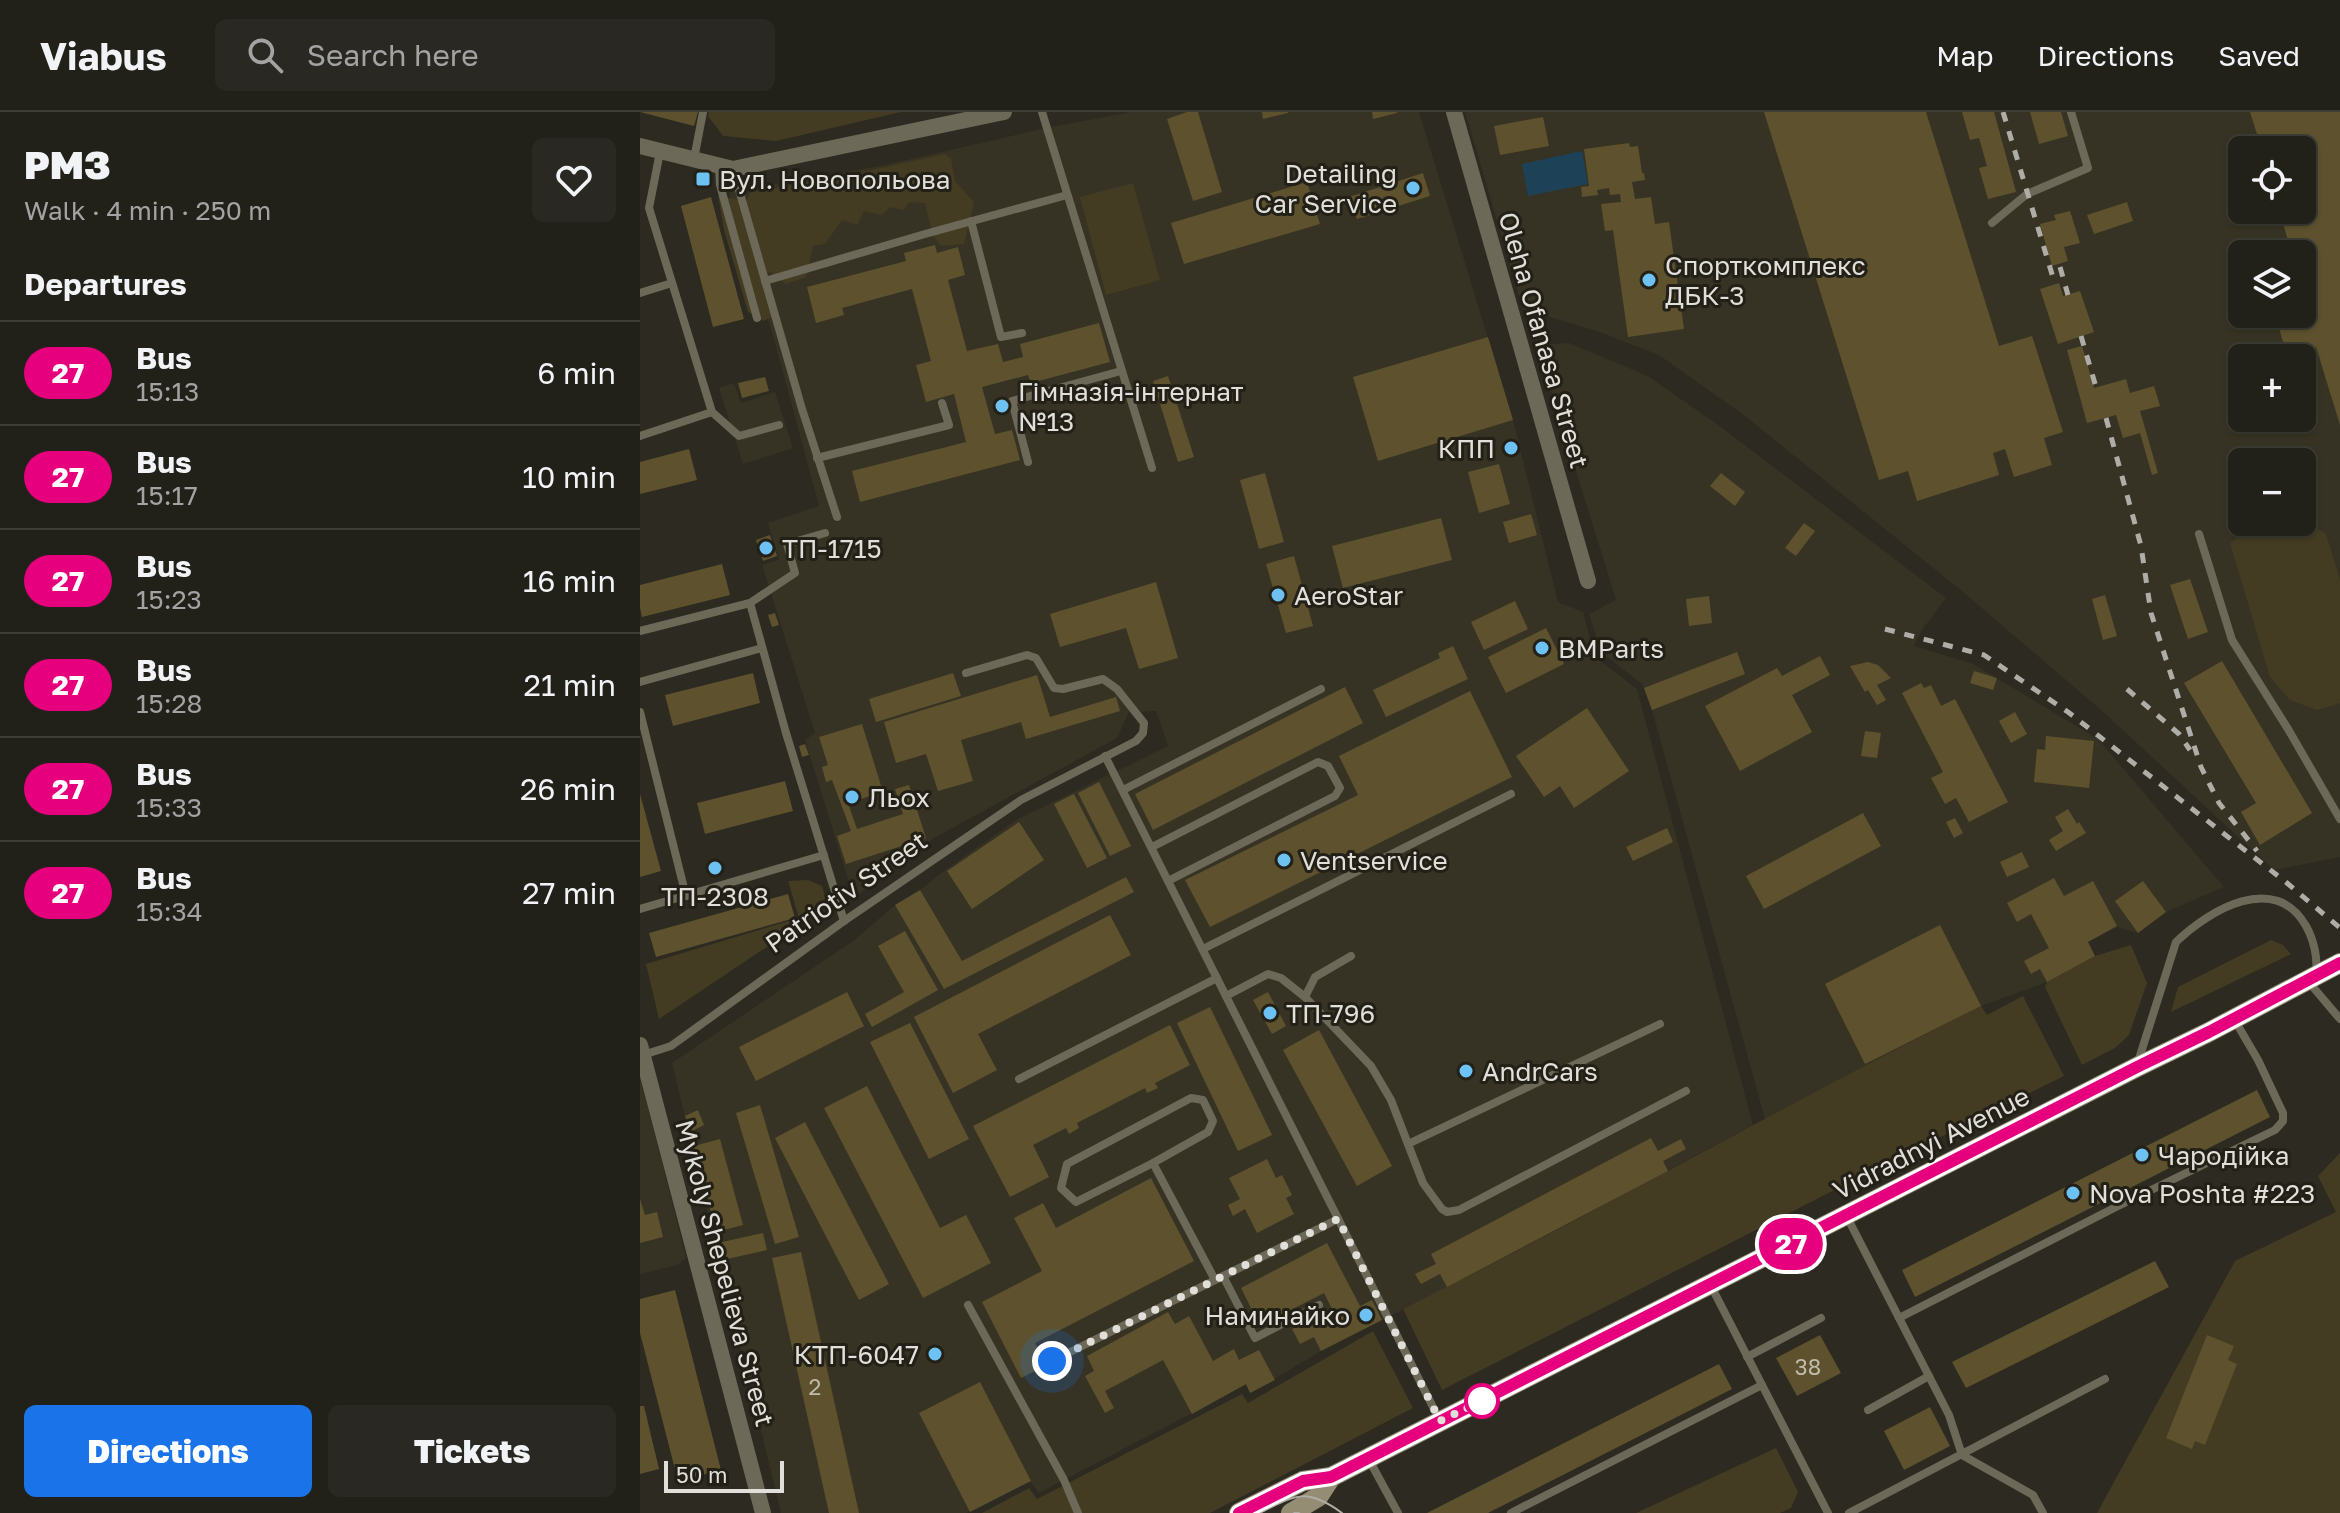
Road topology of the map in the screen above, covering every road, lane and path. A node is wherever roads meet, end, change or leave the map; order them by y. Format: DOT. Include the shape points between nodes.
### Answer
graph roads {
  1 [pos="703,112"];
  2 [pos="1004,112"];
  3 [pos="1042,112"];
  4 [pos="1454,112"];
  5 [pos="2071,112"];
  6 [pos="640,146"];
  7 [pos="660,151"];
  8 [pos="694,160"];
  9 [pos="726,168"];
  10 [pos="1067,195"];
  11 [pos="971,221"];
  12 [pos="1992,223"];
  13 [pos="765,281"];
  14 [pos="672,283"];
  15 [pos="640,293"];
  16 [pos="757,318"];
  17 [pos="1022,333"];
  18 [pos="1121,371"];
  19 [pos="942,403"];
  20 [pos="712,412"];
  21 [pos="779,425"];
  22 [pos="640,436"];
  23 [pos="817,458"];
  24 [pos="1028,462"];
  25 [pos="1152,468"];
  26 [pos="837,517"];
  27 [pos="825,533"];
  28 [pos="2199,534"];
  29 [pos="1588,581"];
  30 [pos="750,603"];
  31 [pos="640,631"];
  32 [pos="762,648"];
  33 [pos="966,673"];
  34 [pos="640,682"];
  35 [pos="1321,689"];
  36 [pos="640,712"];
  37 [pos="1105,756"];
  38 [pos="1123,790"];
  39 [pos="1511,794"];
  40 [pos="2340,819"];
  41 [pos="1152,847"];
  42 [pos="824,855"];
  43 [pos="1168,881"];
  44 [pos="686,896"];
  45 [pos="640,909"];
  46 [pos="844,921"];
  47 [pos="1203,949"];
  48 [pos="1351,956"];
  49 [pos="2340,963"];
  50 [pos="1217,978"];
  51 [pos="2311,978"];
  52 [pos="1226,996"];
  53 [pos="1305,997"];
  54 [pos="2234,1018"];
  55 [pos="2340,1019"];
  56 [pos="1660,1024"];
  57 [pos="641,1052"];
  58 [pos="2137,1067"];
  59 [pos="1019,1079"];
  60 [pos="1686,1091"];
  61 [pos="1408,1144"];
  62 [pos="1153,1163"];
  63 [pos="1846,1215"];
  64 [pos="1338,1219"];
  65 [pos="1219,1278"];
  66 [pos="1710,1285"];
  67 [pos="968,1305"];
  68 [pos="1319,1305"];
  69 [pos="1821,1318"];
  70 [pos="1899,1318"];
  71 [pos="1747,1357"];
  72 [pos="1052,1361"];
  73 [pos="1929,1376"];
  74 [pos="2105,1379"];
  75 [pos="1762,1385"];
  76 [pos="1868,1410"];
  77 [pos="1440,1421"];
  78 [pos="1962,1455"];
  79 [pos="1368,1458"];
  80 [pos="1331,1477"];
  81 [pos="763,1513"];
  82 [pos="1078,1513"];
  83 [pos="1239,1513"];
  84 [pos="1291,1513"];
  85 [pos="1398,1513"];
  86 [pos="1511,1513"];
  87 [pos="1828,1513"];
  88 [pos="1849,1513"];
  89 [pos="2043,1513"];
  1 -- 8 [label="lane"];
  2 -- 9 [label="street"];
  3 -- 10 [label="lane"];
  4 -- 29 [label="street, Oleha Ofanasa Street"];
  5 -- 12 [label="lane" via="2088,168 2027,194"];
  6 -- 7 [label="street"];
  7 -- 8 [label="street"];
  7 -- 14 [label="lane" via="649,208"];
  8 -- 9 [label="street"];
  9 -- 13 [label="lane"];
  9 -- 16 [label="lane" via="720,185"];
  10 -- 11 [label="lane"];
  10 -- 18 [label="lane"];
  11 -- 13 [label="lane"];
  11 -- 17 [label="lane" via="1001,337"];
  13 -- 23 [label="lane"];
  14 -- 15 [label="lane"];
  14 -- 20 [label="lane"];
  18 -- 24 [label="lane" via="1012,401"];
  18 -- 25 [label="lane"];
  19 -- 23 [label="lane" via="949,425"];
  20 -- 21 [label="lane" via="739,436"];
  20 -- 22 [label="lane"];
  23 -- 26 [label="lane"];
  27 -- 30 [label="lane" via="787,544 795,573"];
  28 -- 40 [label="lane" via="2232,640"];
  30 -- 31 [label="lane"];
  30 -- 32 [label="lane"];
  32 -- 34 [label="lane"];
  32 -- 42 [label="lane"];
  33 -- 37 [label="lane, Patriotiv Street" via="1027,655 1036,658 1054,688 1103,679 1144,723 1136,741"];
  35 -- 38 [label="lane"];
  36 -- 44 [label="lane"];
  37 -- 38 [label="lane"];
  37 -- 46 [label="lane, Patriotiv Street" via="1021,800"];
  38 -- 41 [label="lane"];
  39 -- 47 [label="lane"];
  41 -- 43 [label="lane"];
  41 -- 43 [label="lane" via="1318,762 1328,766 1340,788 1335,796"];
  42 -- 44 [label="lane"];
  42 -- 46 [label="lane"];
  43 -- 47 [label="lane"];
  44 -- 45 [label="lane"];
  46 -- 57 [label="lane, Patriotiv Street" via="671,1046"];
  47 -- 50 [label="lane"];
  48 -- 53 [label="lane" via="1315,977"];
  49 -- 51 [label="main road, Vidradnyi Avenue"];
  50 -- 52 [label="lane"];
  50 -- 59 [label="lane"];
  51 -- 54 [label="main road, Vidradnyi Avenue"];
  51 -- 55 [label="lane"];
  51 -- 58 [label="lane" via="2317,968 2314,947 2300,914 2272,899 2231,905 2176,942"];
  52 -- 53 [label="lane" via="1268,974"];
  52 -- 64 [label="lane"];
  53 -- 61 [label="lane" via="1371,1066"];
  54 -- 58 [label="main road, Vidradnyi Avenue"];
  54 -- 70 [label="lane" via="2283,1113 2275,1130"];
  56 -- 61 [label="lane"];
  57 -- 81 [label="street, Mykoly Shepelieva Street"];
  58 -- 63 [label="main road, Vidradnyi Avenue"];
  60 -- 61 [label="lane" via="1459,1210 1442,1209 1423,1183"];
  62 -- 62 [label="lane" via="1076,1202 1061,1188 1067,1164 1191,1098 1203,1100 1213,1121 1208,1132"];
  62 -- 65 [label="lane"];
  63 -- 66 [label="main road, Vidradnyi Avenue"];
  63 -- 70 [label="lane"];
  64 -- 65 [label="lane"];
  64 -- 77 [label="lane"];
  65 -- 68 [label="lane" via="1255,1338"];
  65 -- 72 [label="lane"];
  66 -- 71 [label="lane"];
  66 -- 77 [label="main road, Vidradnyi Avenue"];
  67 -- 82 [label="lane"];
  69 -- 71 [label="lane"];
  70 -- 73 [label="lane"];
  71 -- 75 [label="lane"];
  73 -- 76 [label="lane"];
  73 -- 78 [label="lane"];
  74 -- 78 [label="lane"];
  75 -- 86 [label="lane"];
  75 -- 87 [label="lane"];
  77 -- 79 [label="main road, Vidradnyi Avenue"];
  78 -- 88 [label="lane"];
  78 -- 89 [label="lane" via="2033,1495"];
  79 -- 80 [label="main road, Vidradnyi Avenue"];
  79 -- 85 [label="lane"];
  80 -- 83 [label="main road, Vidradnyi Avenue" via="1303,1481"];
  80 -- 84 [label="main road, Vidradnyi Avenue" via="1318,1497"];
}
